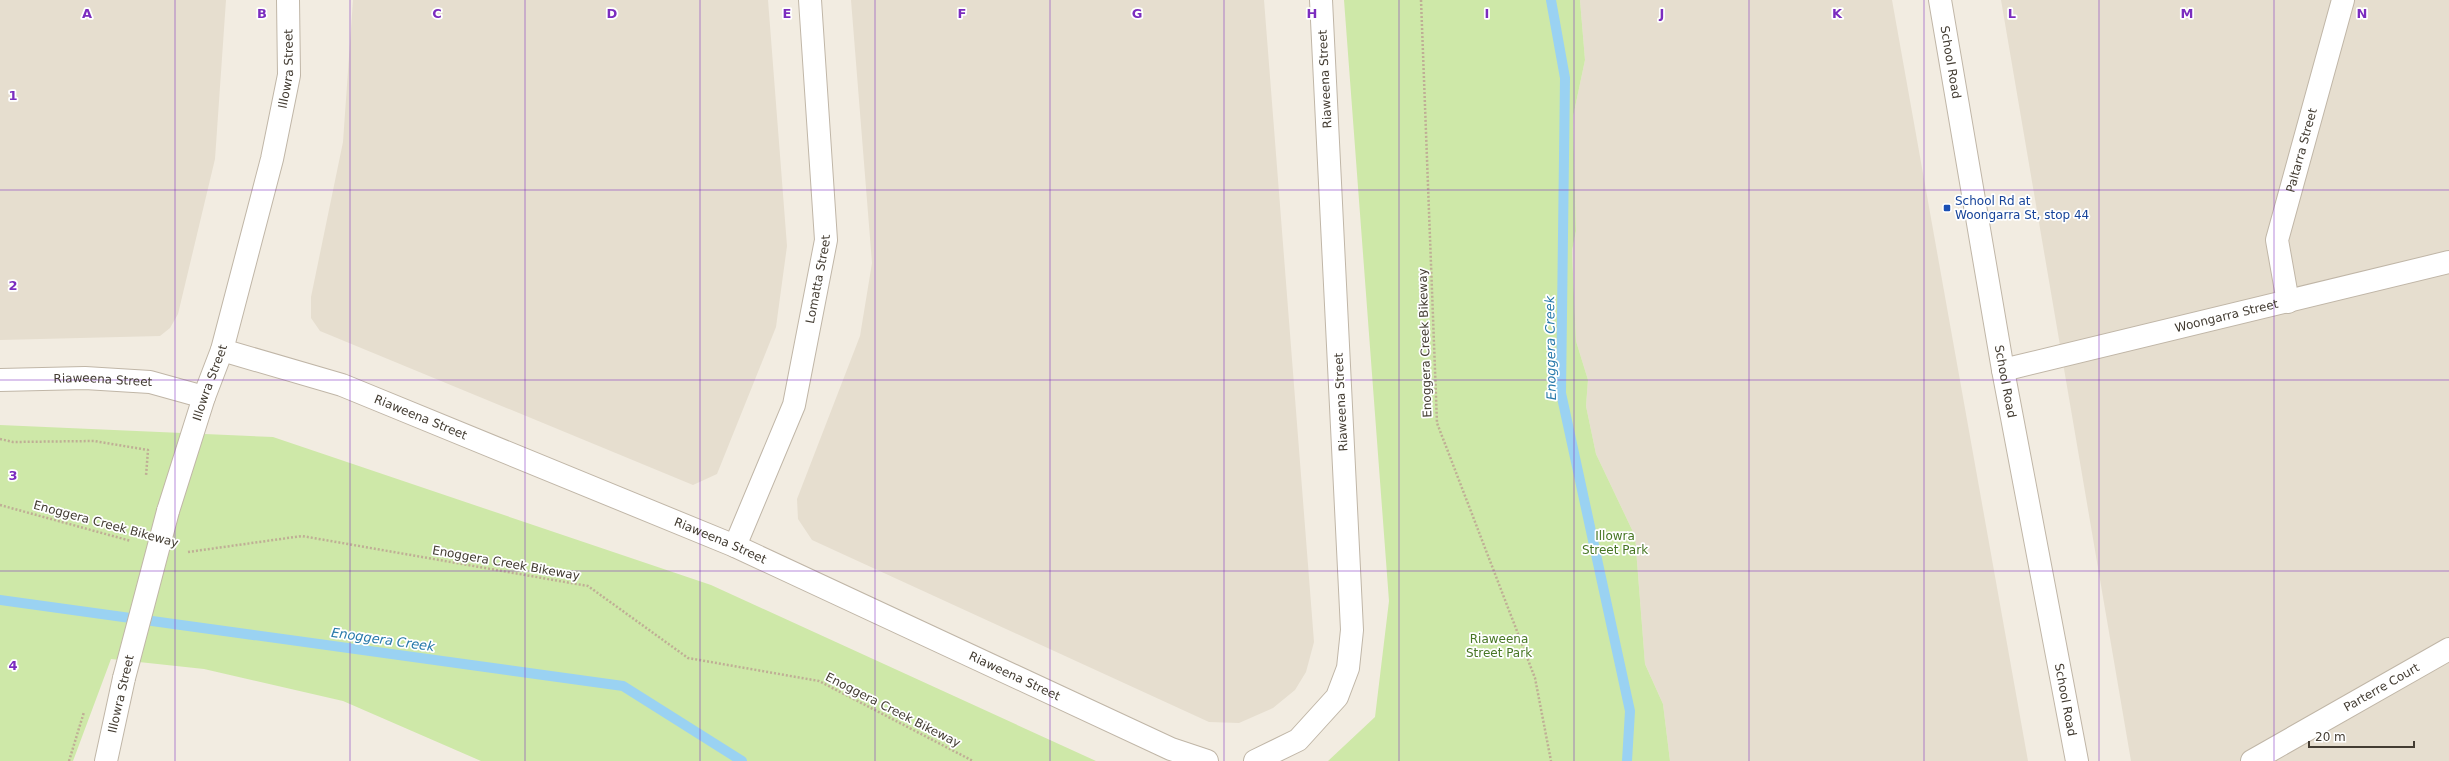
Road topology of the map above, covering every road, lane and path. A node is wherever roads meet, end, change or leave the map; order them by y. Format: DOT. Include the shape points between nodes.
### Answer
graph roads {
  1 [pos="288,0"];
  2 [pos="810,0"];
  3 [pos="1321,0"];
  4 [pos="1421,0"];
  5 [pos="1940,0"];
  6 [pos="2343,0"];
  7 [pos="2449,262"];
  8 [pos="2288,302"];
  9 [pos="222,350"];
  10 [pos="2003,370"];
  11 [pos="0,380"];
  12 [pos="204,397"];
  13 [pos="0,439"];
  14 [pos="146,481"];
  15 [pos="0,505"];
  16 [pos="138,543"];
  17 [pos="735,546"];
  18 [pos="185,552"];
  19 [pos="2449,649"];
  20 [pos="106,761"];
  21 [pos="973,761"];
  22 [pos="1207,761"];
  23 [pos="1255,761"];
  24 [pos="1551,761"];
  25 [pos="2077,761"];
  26 [pos="2252,761"];
  1 -- 9 [label="street, Illowra Street" via="289,75 253,239"];
  2 -- 17 [label="street, Lomatta Street" via="826,240 794,405"];
  3 -- 23 [label="street, Riaweena Street" via="1352,630 1348,668 1336,697 1298,740"];
  4 -- 24 [label="path, Enoggera Creek Bikeway" via="1437,424 1535,678"];
  5 -- 10 [label="street, School Road"];
  6 -- 8 [label="street, Paltarra Street" via="2277,240"];
  7 -- 8 [label="street, Woongarra Street"];
  8 -- 10 [label="street, Woongarra Street"];
  9 -- 12 [label="street, Illowra Street"];
  9 -- 17 [label="street, Riaweena Street" via="342,385"];
  10 -- 25 [label="street, School Road"];
  11 -- 12 [label="street, Riaweena Street" via="85,378 150,382"];
  12 -- 20 [label="street, Illowra Street, bridge" via="168,511 124,678"];
  13 -- 14 [label="path" via="13,442 94,441 148,450"];
  15 -- 16 [label="path, Enoggera Creek Bikeway"];
  17 -- 22 [label="street, Riaweena Street" via="1171,749"];
  18 -- 21 [label="path, Enoggera Creek Bikeway" via="302,536 588,586 688,658 819,681"];
  19 -- 26 [label="street, Parterre Court"];
}
